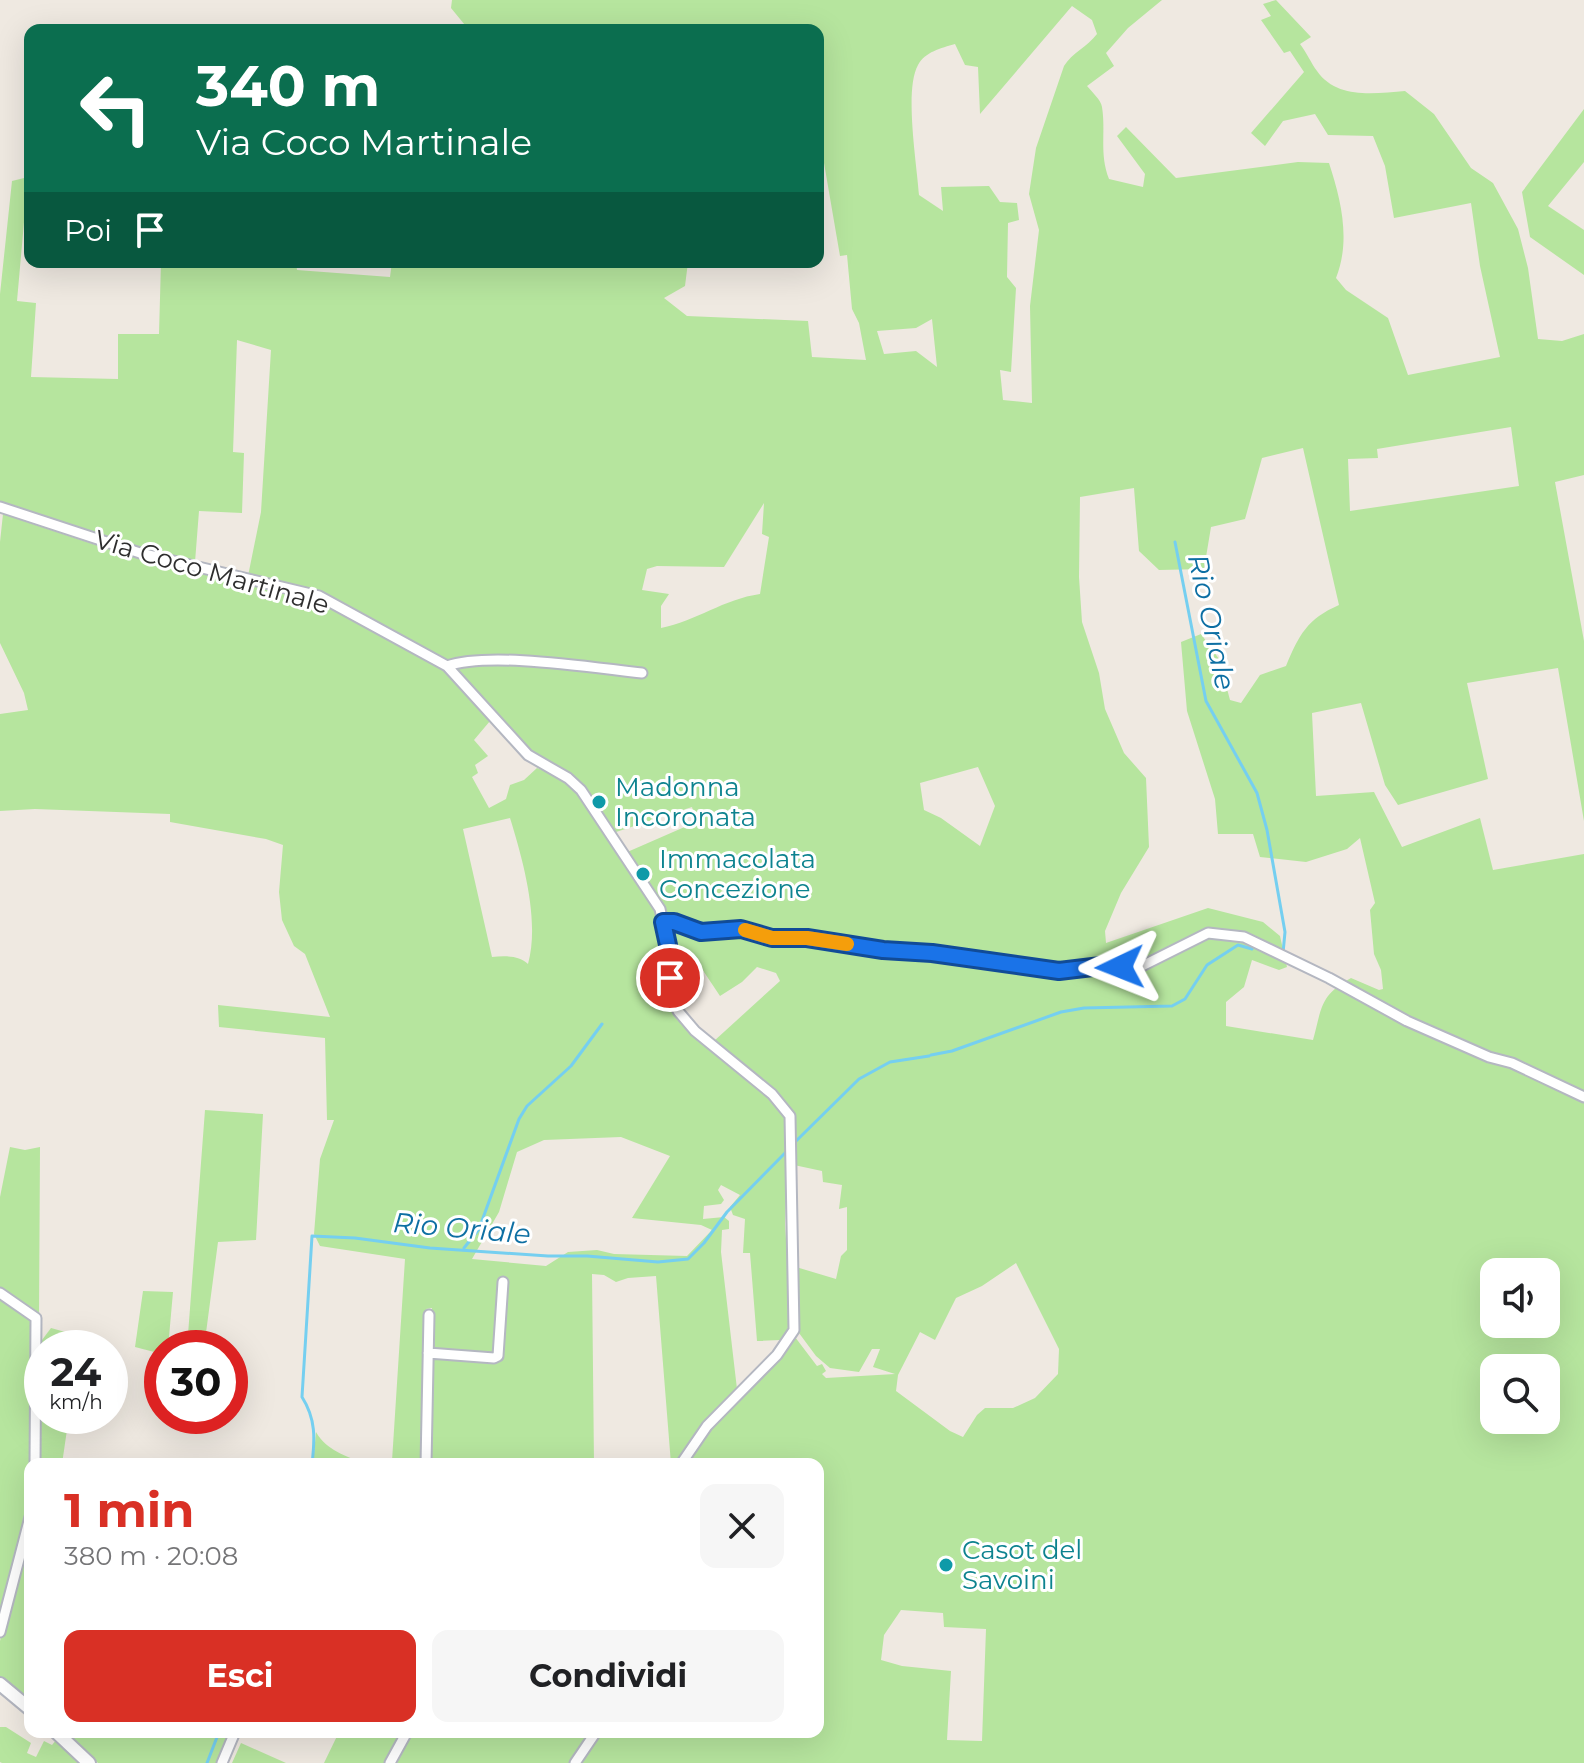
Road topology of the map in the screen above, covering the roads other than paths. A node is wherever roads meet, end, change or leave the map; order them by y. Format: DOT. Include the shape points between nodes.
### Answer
graph roads {
  1 [pos="0,507"];
  2 [pos="447,666"];
  3 [pos="642,673"];
  4 [pos="663,922"];
  5 [pos="1584,1097"];
  6 [pos="503,1282"];
  7 [pos="0,1293"];
  8 [pos="429,1315"];
  9 [pos="428,1353"];
  10 [pos="35,1458"];
  11 [pos="426,1458"];
  12 [pos="685,1458"];
  13 [pos="24,1540"];
  14 [pos="0,1632"];
  15 [pos="0,1684"];
  16 [pos="24,1704"];
  17 [pos="62,1738"];
  18 [pos="232,1738"];
  19 [pos="404,1738"];
  20 [pos="592,1738"];
  21 [pos="89,1763"];
  22 [pos="222,1763"];
  23 [pos="390,1763"];
  24 [pos="575,1763"];
  1 -- 2 [label="street, Via Coco Martinale" via="140,553 319,596"];
  2 -- 3 [label="street" via="517,662"];
  2 -- 4 [label="street, Via Coco Martinale" via="528,755 581,790 660,909"];
  4 -- 5 [label="street" via="701,932 741,929 772,938 1059,971 1138,968 1208,933 1244,937 1407,1021"];
  4 -- 12 [label="street, Via Coco Martinale" via="671,995 678,1011 790,1116 794,1330 777,1355 707,1426"];
  6 -- 9 [label="street" via="498,1356"];
  7 -- 10 [label="street" via="36,1318"];
  8 -- 9 [label="street"];
  9 -- 11 [label="street"];
  13 -- 14 [label="street"];
  15 -- 16 [label="street"];
  17 -- 21 [label="street"];
  18 -- 22 [label="street"];
  19 -- 23 [label="street"];
  20 -- 24 [label="street"];
}
